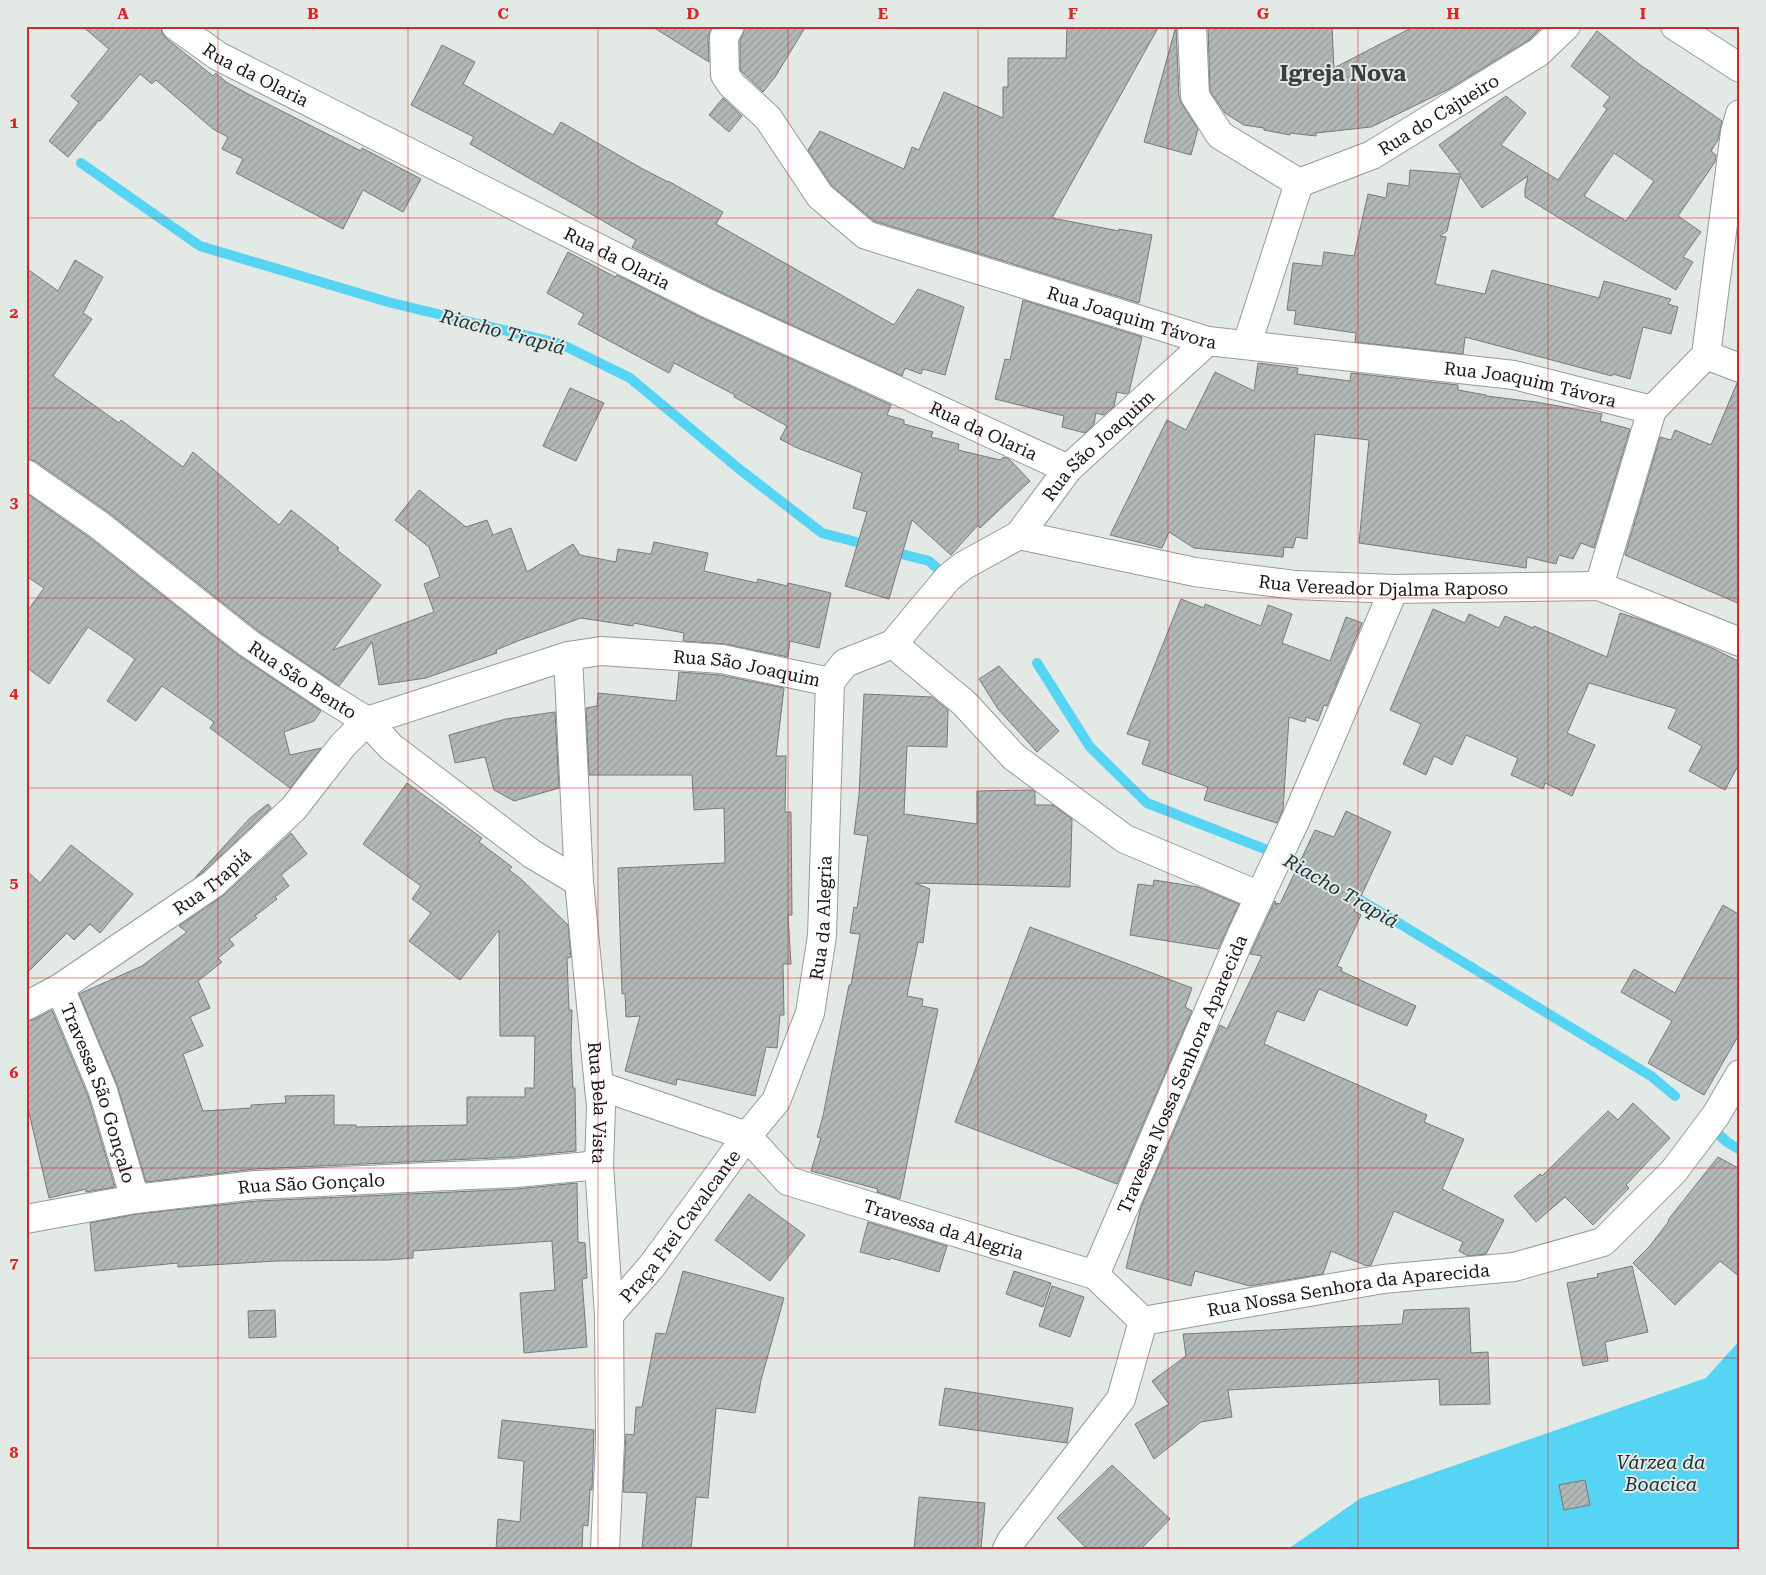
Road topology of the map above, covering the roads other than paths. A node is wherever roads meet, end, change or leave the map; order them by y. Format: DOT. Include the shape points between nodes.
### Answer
graph roads {
  1 [pos="176,26"];
  2 [pos="1192,26"];
  3 [pos="1566,26"];
  4 [pos="1675,26"];
  5 [pos="722,30"];
  6 [pos="1740,68"];
  7 [pos="1740,114"];
  8 [pos="1299,183"];
  9 [pos="1208,341"];
  10 [pos="1247,344"];
  11 [pos="1706,355"];
  12 [pos="1740,368"];
  13 [pos="1652,410"];
  14 [pos="1068,469"];
  15 [pos="26,474"];
  16 [pos="1019,535"];
  17 [pos="1599,586"];
  18 [pos="1394,589"];
  19 [pos="1740,642"];
  20 [pos="893,644"];
  21 [pos="568,656"];
  22 [pos="830,682"];
  23 [pos="367,721"];
  24 [pos="579,882"];
  25 [pos="1265,885"];
  26 [pos="60,988"];
  27 [pos="26,1006"];
  28 [pos="1740,1074"];
  29 [pos="600,1086"];
  30 [pos="747,1136"];
  31 [pos="599,1165"];
  32 [pos="135,1199"];
  33 [pos="26,1219"];
  34 [pos="1095,1275"];
  35 [pos="609,1315"];
  36 [pos="1143,1321"];
  37 [pos="606,1549"];
  38 [pos="1007,1549"];
  1 -- 14 [label="street, Rua da Olaria" via="218,56 708,304"];
  2 -- 8 [label="street" via="1195,96 1220,135"];
  3 -- 8 [label="street, Rua do Cajueiro" via="1539,52 1372,155"];
  4 -- 6 [label="street"];
  5 -- 9 [label="street, Rua Joaquim Távora" via="725,74 732,85 768,118 820,196 866,235"];
  7 -- 11 [label="street"];
  8 -- 10 [label="street"];
  9 -- 10 [label="street, Rua Joaquim Távora"];
  9 -- 14 [label="street, Rua São Joaquim"];
  10 -- 13 [label="street, Rua Joaquim Távora" via="1514,376"];
  11 -- 12 [label="street"];
  11 -- 13 [label="street"];
  13 -- 17 [label="street"];
  14 -- 16 [label="street, Rua São Joaquim"];
  15 -- 23 [label="street, Rua São Bento" via="99,525 248,643"];
  16 -- 18 [label="street, Rua Vereador Djalma Raposo" via="1195,572 1295,585"];
  16 -- 20 [label="street, Rua São Joaquim" via="948,578"];
  17 -- 18 [label="street, Rua Vereador Djalma Raposo"];
  17 -- 19 [label="street, Rua Vereador Djalma Raposo"];
  18 -- 25 [label="street, Travessa Nossa Senhora Aparecida"];
  20 -- 22 [label="street, Rua São Joaquim" via="846,662"];
  20 -- 25 [label="street" via="964,702 1014,757 1125,838"];
  21 -- 22 [label="street, Rua São Joaquim" via="601,651 722,659"];
  21 -- 23 [label="street, Rua São Joaquim"];
  21 -- 24 [label="street, Rua Bela Vista"];
  22 -- 30 [label="street, Rua da Alegria" via="822,936 810,1013 776,1101"];
  23 -- 24 [label="street, Rua São Bento" via="391,747 524,848"];
  23 -- 26 [label="street, Rua Trapiá" via="343,745 294,808 214,884"];
  24 -- 29 [label="street, Rua Bela Vista"];
  25 -- 34 [label="street, Travessa Nossa Senhora Aparecida"];
  26 -- 27 [label="street, Rua Trapiá"];
  26 -- 32 [label="street, Travessa São Gonçalo" via="103,1091"];
  28 -- 36 [label="street, Rua Nossa Senhora da Aparecida" via="1716,1115 1674,1171 1603,1242 1514,1267 1383,1279"];
  29 -- 30 [label="street"];
  29 -- 31 [label="street, Rua Bela Vista"];
  30 -- 34 [label="street, Travessa da Alegria" via="788,1181"];
  30 -- 35 [label="street, Praça Frei Cavalcante" via="651,1267"];
  31 -- 32 [label="street, Rua São Gonçalo" via="516,1173 256,1185"];
  31 -- 35 [label="street, Rua Bela Vista"];
  32 -- 33 [label="street, Rua São Gonçalo"];
  34 -- 36 [label="street, Travessa da Alegria"];
  35 -- 37 [label="street, Rua Bela Vista" via="610,1442"];
  36 -- 38 [label="street" via="1120,1399"];
}
